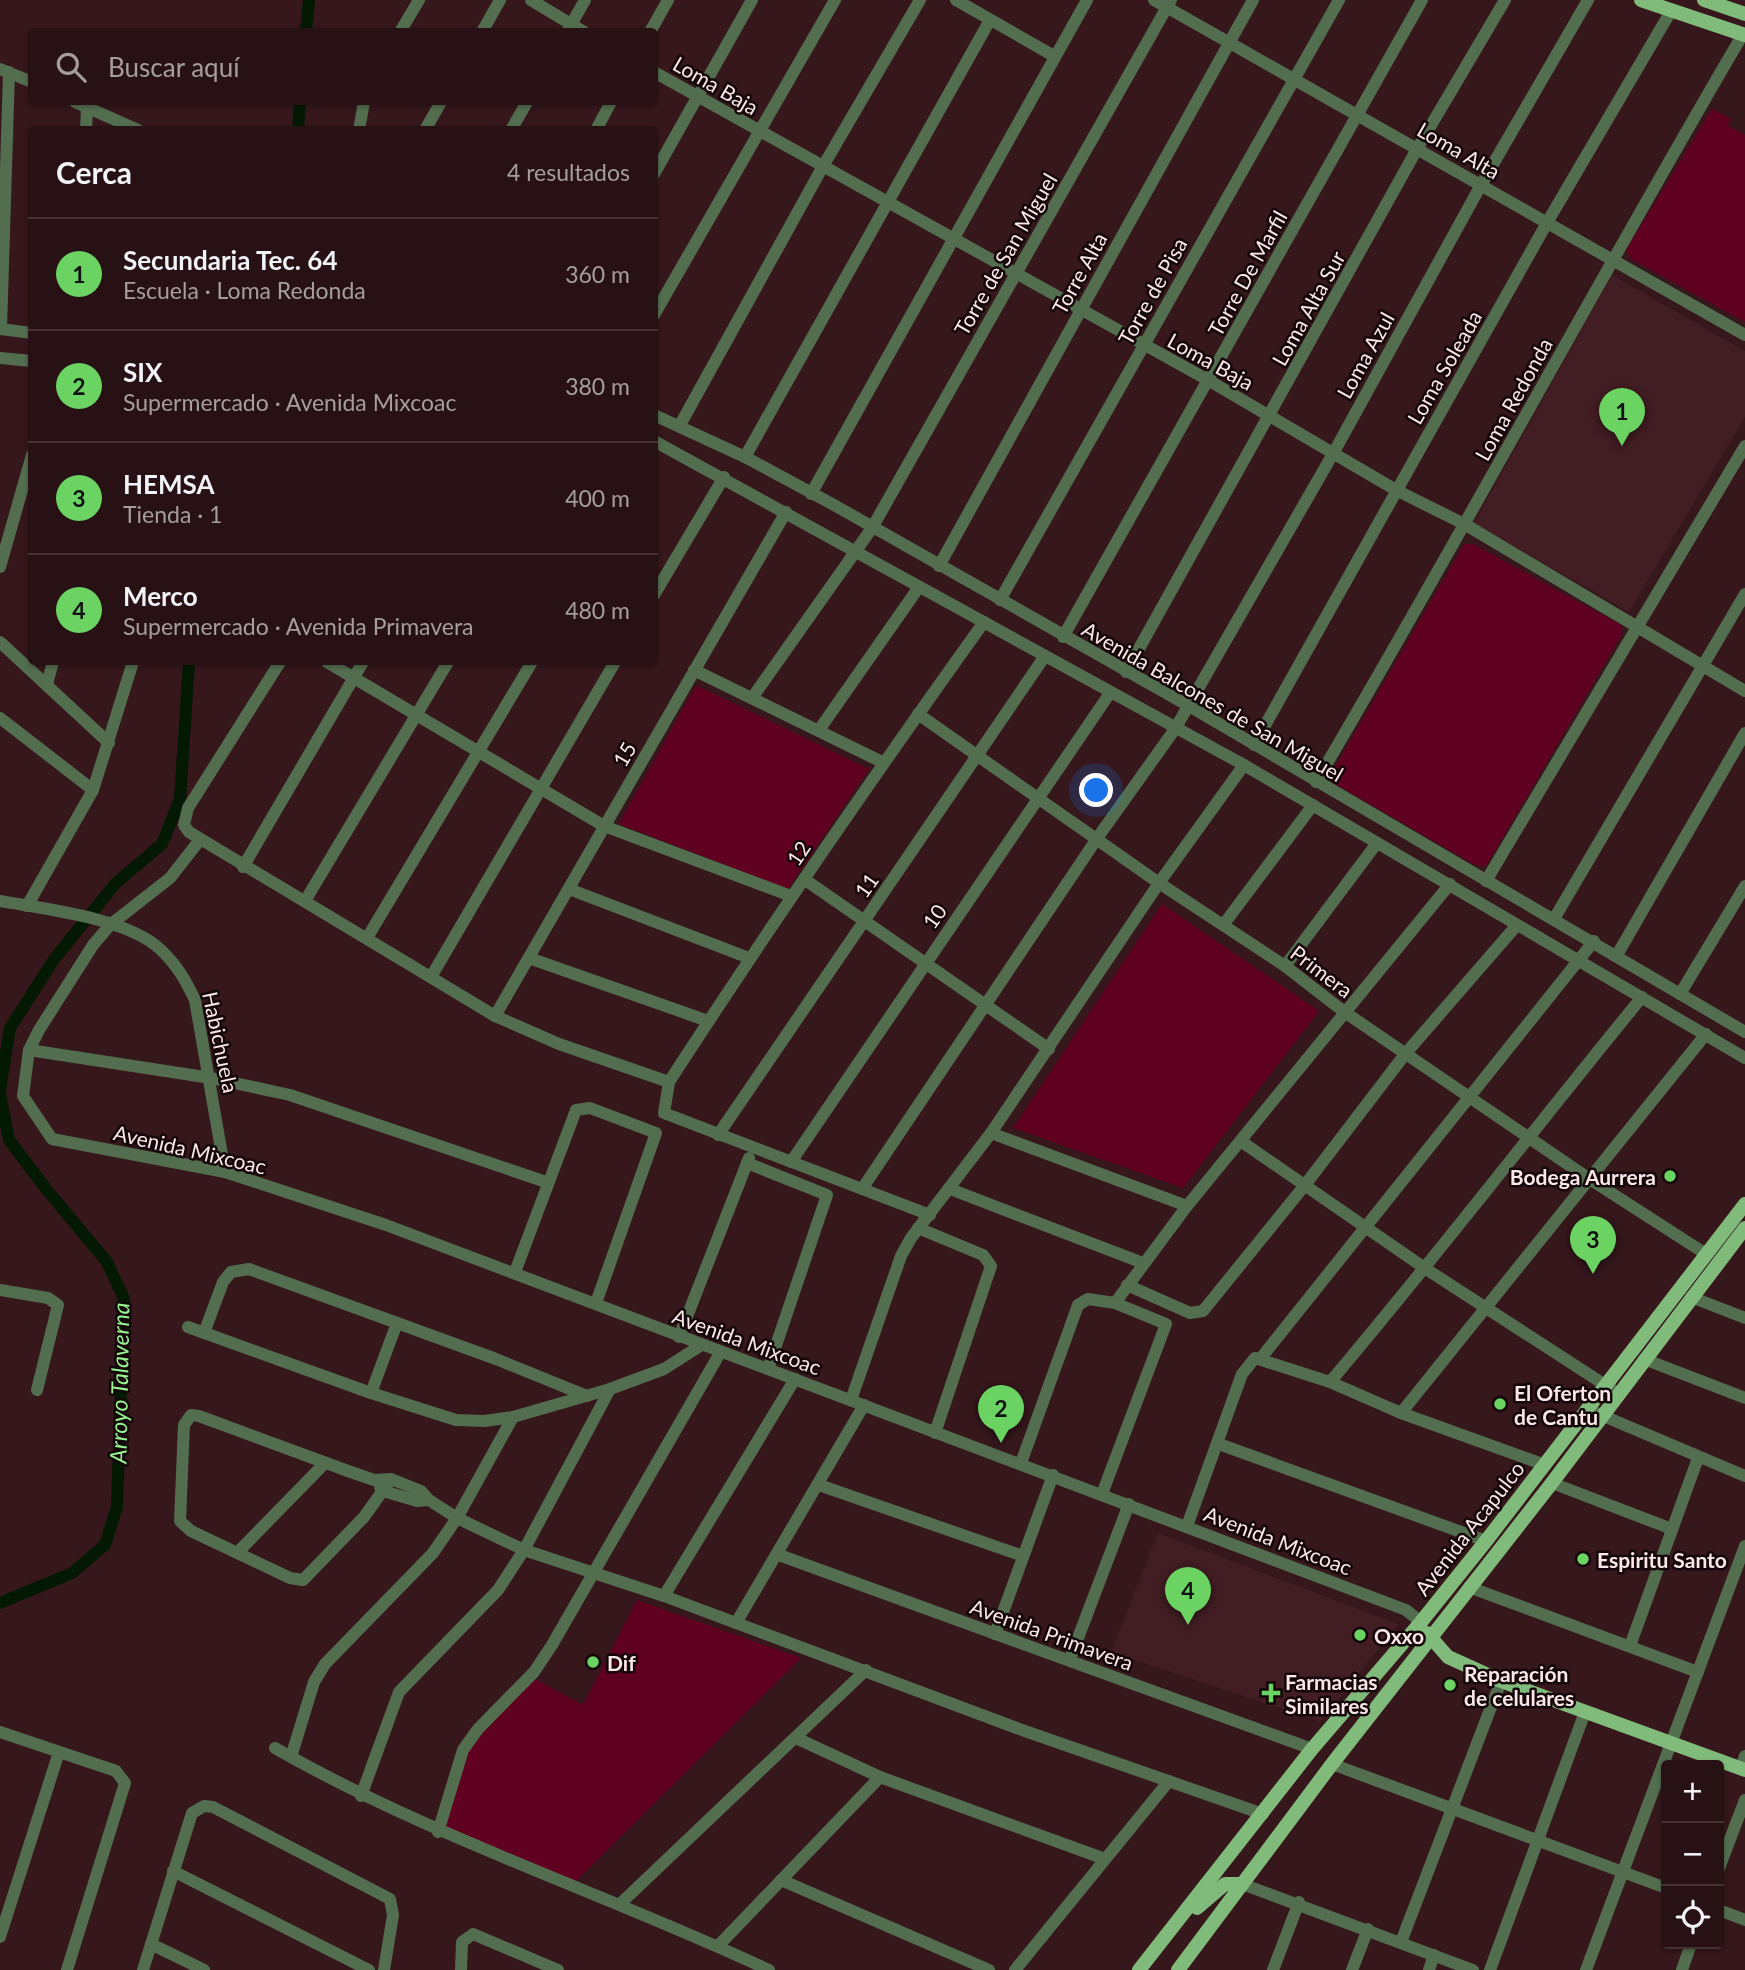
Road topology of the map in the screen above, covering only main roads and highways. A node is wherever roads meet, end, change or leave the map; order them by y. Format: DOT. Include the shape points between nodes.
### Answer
graph roads {
  1 [pos="1641,0"];
  2 [pos="1704,0"];
  3 [pos="1745,14"];
  4 [pos="1744,35"];
  5 [pos="1745,1204"];
  6 [pos="1743,1234"];
  7 [pos="1421,1622"];
  8 [pos="1430,1639"];
  9 [pos="1743,1765"];
  10 [pos="1242,1884"];
  11 [pos="1168,1932"];
  12 [pos="1139,1970"];
  13 [pos="1178,1970"];
  1 -- 4 [label="main road"];
  2 -- 3 [label="main road"];
  5 -- 7 [label="main road, Avenida Acapulco"];
  6 -- 8 [label="main road, Avenida Acapulco"];
  7 -- 8 [label="main road"];
  7 -- 11 [label="main road, Avenida Acapulco" via="1312,1749"];
  8 -- 9 [label="main road" via="1458,1663 1501,1681"];
  8 -- 10 [label="main road, Avenida Acapulco"];
  10 -- 11 [label="main road" via="1231,1882 1217,1889 1178,1929"];
  10 -- 13 [label="main road, Avenida Acapulco"];
  11 -- 12 [label="main road, Avenida Acapulco"];
}
